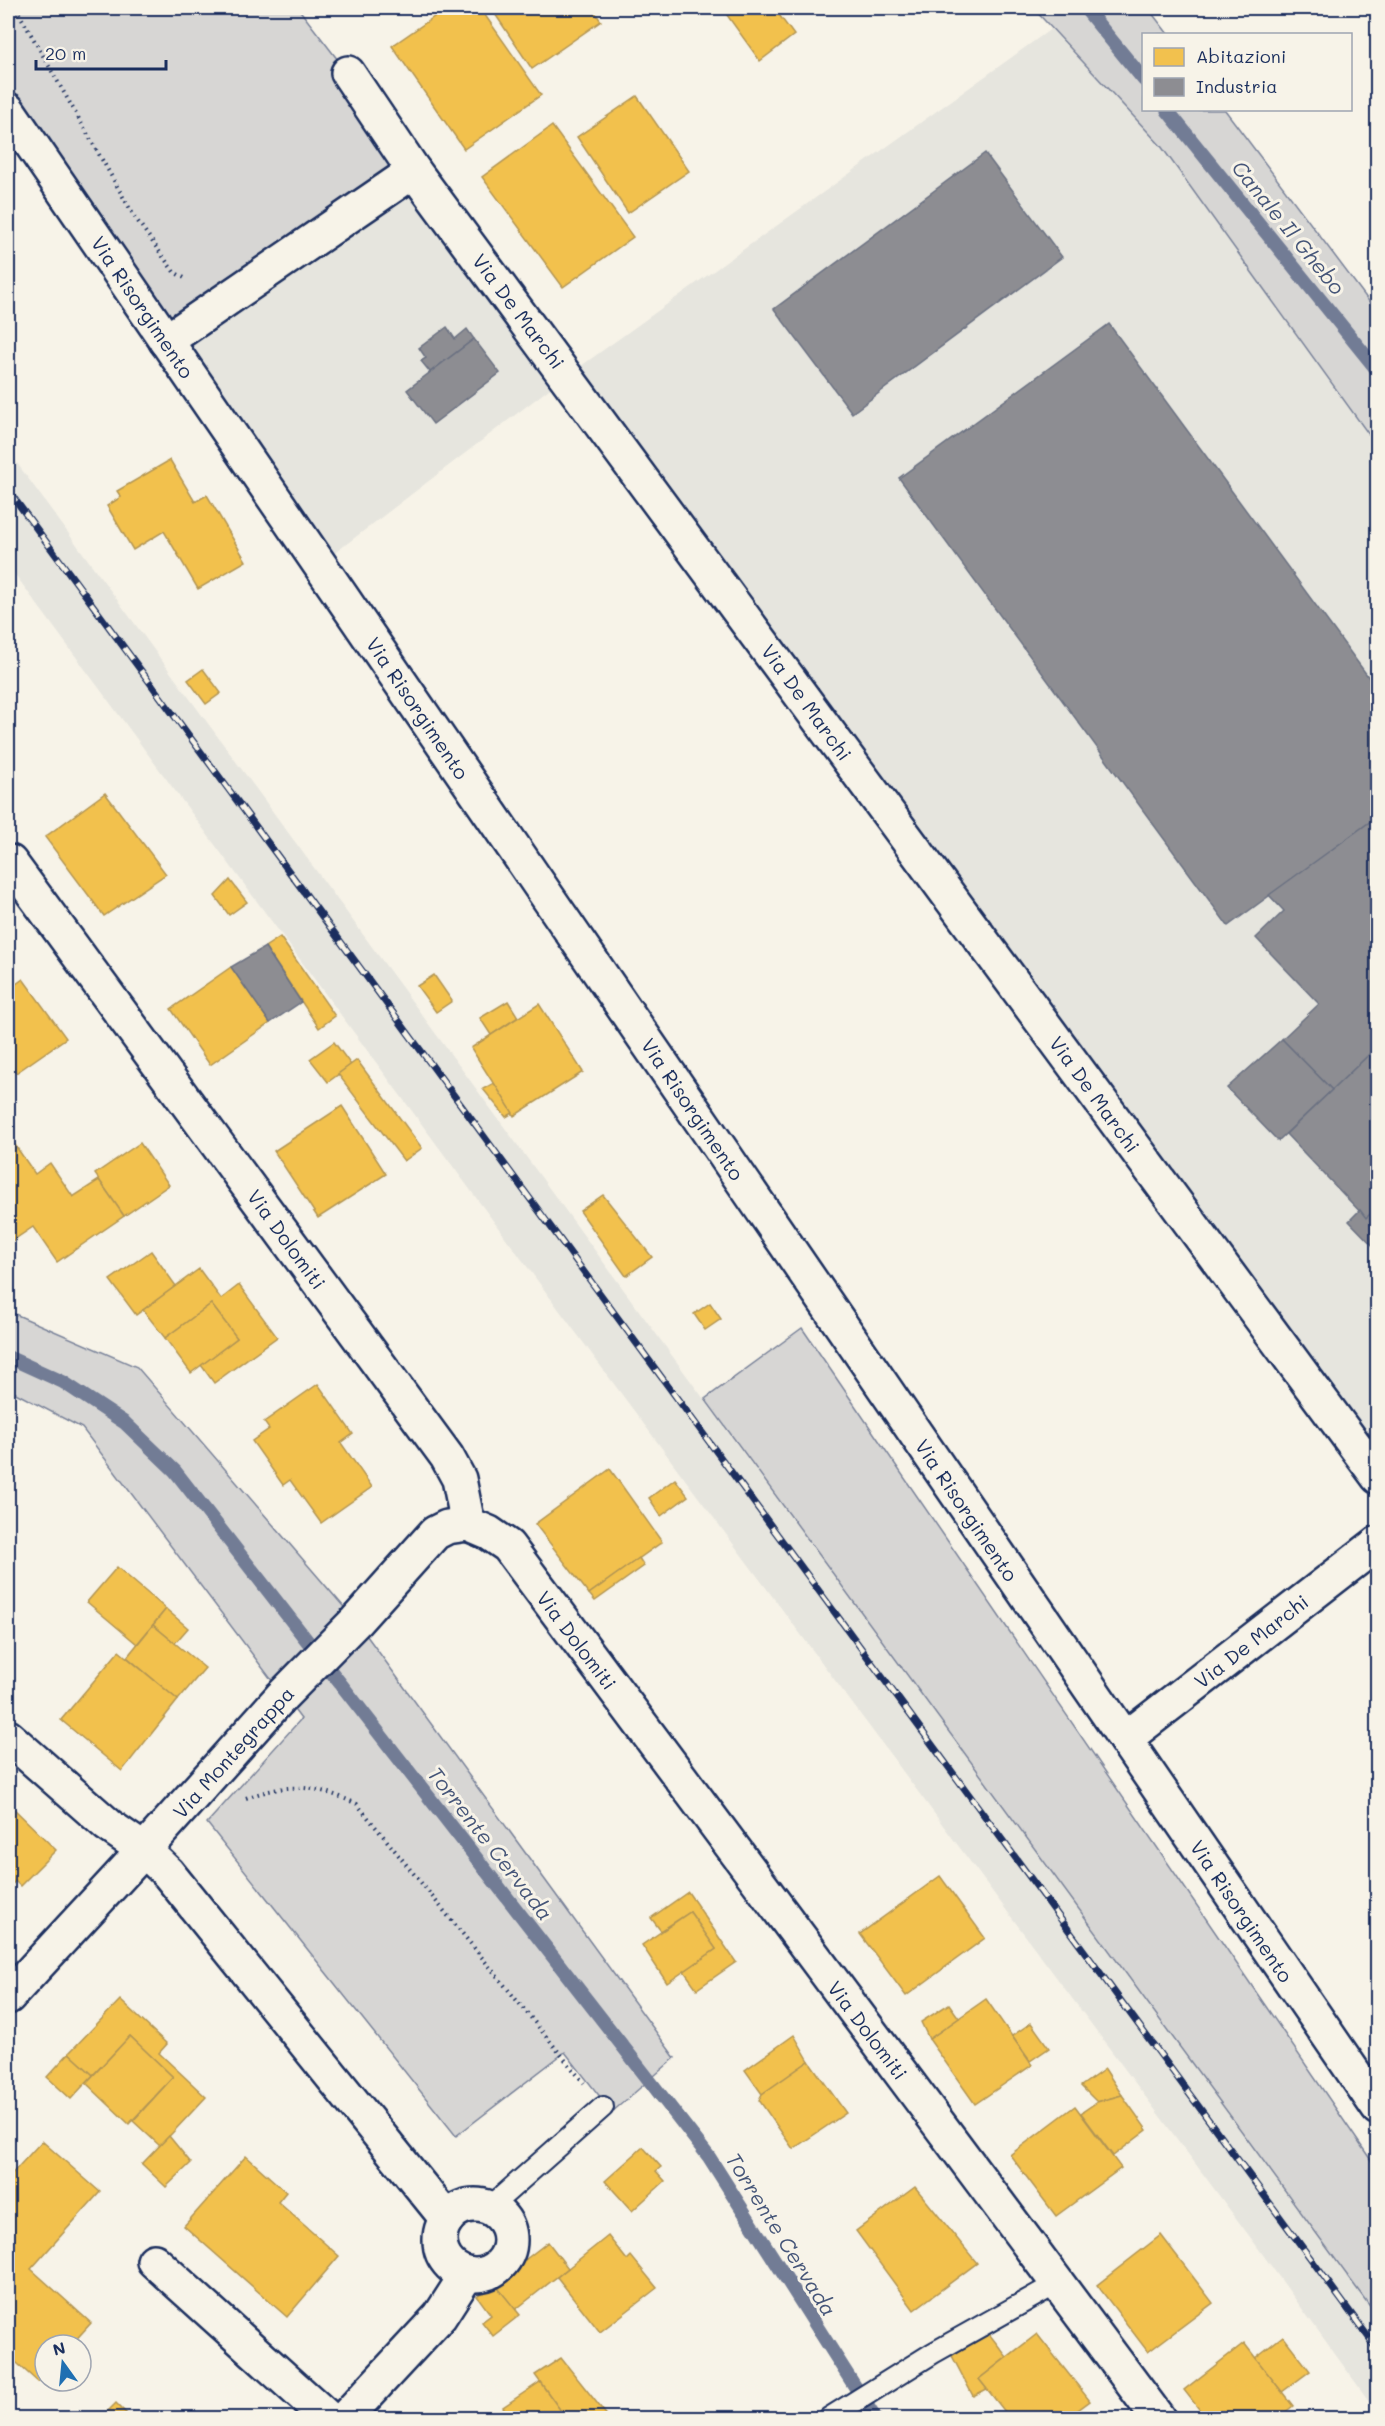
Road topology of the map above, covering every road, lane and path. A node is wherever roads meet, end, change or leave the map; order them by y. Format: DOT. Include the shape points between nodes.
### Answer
graph roads {
  1 [pos="16,8"];
  2 [pos="348,73"];
  3 [pos="8,110"];
  4 [pos="414,171"];
  5 [pos="249,283"];
  6 [pos="166,341"];
  7 [pos="10,862"];
  8 [pos="1377,1477"];
  9 [pos="468,1524"];
  10 [pos="1377,1543"];
  11 [pos="8,1737"];
  12 [pos="1125,1739"];
  13 [pos="237,1805"];
  14 [pos="144,1850"];
  15 [pos="8,1997"];
  16 [pos="603,2107"];
  17 [pos="1377,2108"];
  18 [pos="489,2208"];
  19 [pos="447,2219"];
  20 [pos="154,2262"];
  21 [pos="467,2274"];
  22 [pos="1056,2284"];
  23 [pos="327,2418"];
  24 [pos="345,2418"];
  25 [pos="829,2418"];
  26 [pos="1158,2418"];
  1 -- 5 [label="path" via="134,216 174,272 186,279"];
  2 -- 4 [label="street, Via De Marchi"];
  3 -- 6 [label="street, Via Risorgimento"];
  4 -- 5 [label="street"];
  4 -- 8 [label="street, Via De Marchi"];
  5 -- 6 [label="street"];
  6 -- 12 [label="street, Via Risorgimento"];
  7 -- 9 [label="street, Via Dolomiti" via="447,1457 459,1479"];
  9 -- 14 [label="street, Via Montegrappa" via="435,1533"];
  9 -- 22 [label="street, Via Dolomiti" via="508,1546"];
  10 -- 12 [label="street, Via De Marchi"];
  11 -- 14 [label="street" via="108,1825"];
  12 -- 17 [label="street, Via Risorgimento"];
  13 -- 16 [label="path" via="275,1789 300,1786 328,1791 357,1803"];
  14 -- 15 [label="street, Via Montegrappa"];
  14 -- 19 [label="street" via="168,1874"];
  16 -- 18 [label="lane"];
  18 -- 19 [label="street" via="466,2206"];
  18 -- 21 [label="street" via="506,2223 510,2246 499,2266 489,2273"];
  19 -- 21 [label="street" via="440,2240 442,2252 456,2270"];
  20 -- 23 [label="street"];
  21 -- 24 [label="street" via="440,2316"];
  22 -- 25 [label="lane"];
  22 -- 26 [label="street, Via Dolomiti"];
}
